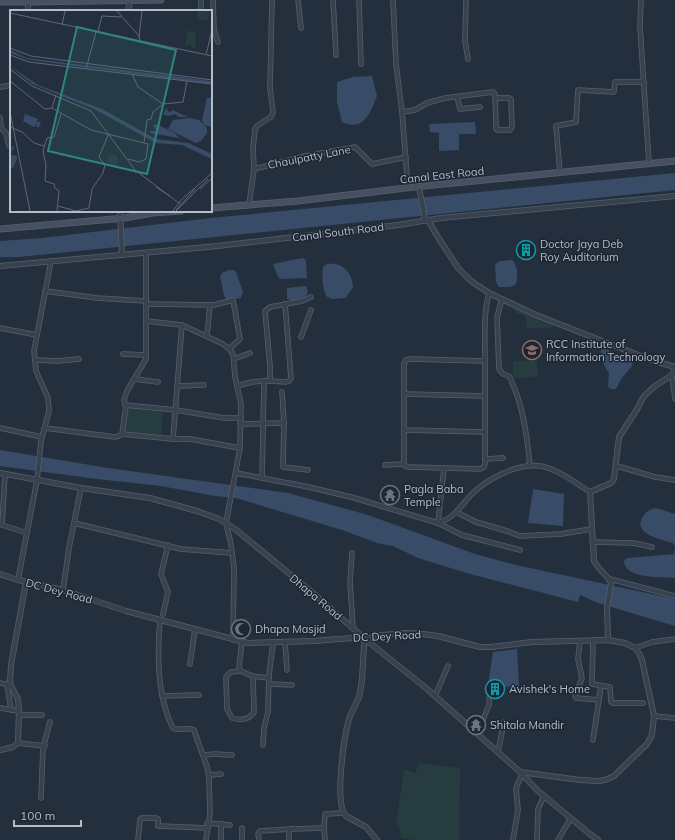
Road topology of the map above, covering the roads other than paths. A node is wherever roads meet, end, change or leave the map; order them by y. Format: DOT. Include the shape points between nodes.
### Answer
graph roads {
  1 [pos="11,0"];
  2 [pos="102,0"];
  3 [pos="142,0"];
  4 [pos="161,0"];
  5 [pos="201,0"];
  6 [pos="213,0"];
  7 [pos="272,0"];
  8 [pos="298,0"];
  9 [pos="333,0"];
  10 [pos="359,0"];
  11 [pos="392,0"];
  12 [pos="466,0"];
  13 [pos="641,0"];
  14 [pos="49,1"];
  15 [pos="130,1"];
  16 [pos="0,2"];
  17 [pos="28,2"];
  18 [pos="28,10"];
  19 [pos="202,10"];
  20 [pos="300,28"];
  21 [pos="218,42"];
  22 [pos="336,55"];
  23 [pos="468,58"];
  24 [pos="361,64"];
  25 [pos="644,82"];
  26 [pos="10,85"];
  27 [pos="0,87"];
  28 [pos="457,97"];
  29 [pos="495,98"];
  30 [pos="480,107"];
  31 [pos="402,112"];
  32 [pos="0,118"];
  33 [pos="1,127"];
  34 [pos="10,146"];
  35 [pos="406,157"];
  36 [pos="675,161"];
  37 [pos="649,164"];
  38 [pos="254,169"];
  39 [pos="560,172"];
  40 [pos="408,188"];
  41 [pos="420,190"];
  42 [pos="675,196"];
  43 [pos="249,205"];
  44 [pos="212,208"];
  45 [pos="120,212"];
  46 [pos="166,212"];
  47 [pos="121,218"];
  48 [pos="426,219"];
  49 [pos="0,229"];
  50 [pos="146,253"];
  51 [pos="122,256"];
  52 [pos="51,261"];
  53 [pos="0,266"];
  54 [pos="45,291"];
  55 [pos="489,293"];
  56 [pos="310,297"];
  57 [pos="502,299"];
  58 [pos="146,302"];
  59 [pos="285,304"];
  60 [pos="210,305"];
  61 [pos="310,310"];
  62 [pos="146,321"];
  63 [pos="182,325"];
  64 [pos="0,328"];
  65 [pos="37,335"];
  66 [pos="207,336"];
  67 [pos="301,337"];
  68 [pos="229,349"];
  69 [pos="250,353"];
  70 [pos="123,354"];
  71 [pos="146,355"];
  72 [pos="79,359"];
  73 [pos="234,359"];
  74 [pos="35,360"];
  75 [pos="485,360"];
  76 [pos="675,368"];
  77 [pos="672,374"];
  78 [pos="134,379"];
  79 [pos="264,381"];
  80 [pos="270,381"];
  81 [pos="158,382"];
  82 [pos="204,385"];
  83 [pos="178,386"];
  84 [pos="237,386"];
  85 [pos="282,392"];
  86 [pos="404,394"];
  87 [pos="485,396"];
  88 [pos="675,399"];
  89 [pos="126,405"];
  90 [pos="176,410"];
  91 [pos="241,418"];
  92 [pos="263,422"];
  93 [pos="284,423"];
  94 [pos="240,424"];
  95 [pos="0,428"];
  96 [pos="45,428"];
  97 [pos="404,430"];
  98 [pos="485,432"];
  99 [pos="122,434"];
  100 [pos="42,439"];
  101 [pos="173,439"];
  102 [pos="240,448"];
  103 [pos="503,458"];
  104 [pos="485,459"];
  105 [pos="404,464"];
  106 [pos="385,465"];
  107 [pos="530,466"];
  108 [pos="616,466"];
  109 [pos="444,468"];
  110 [pos="308,470"];
  111 [pos="236,473"];
  112 [pos="3,474"];
  113 [pos="262,478"];
  114 [pos="37,480"];
  115 [pos="675,480"];
  116 [pos="81,488"];
  117 [pos="590,492"];
  118 [pos="456,512"];
  119 [pos="74,523"];
  120 [pos="226,523"];
  121 [pos="438,523"];
  122 [pos="591,529"];
  123 [pos="27,533"];
  124 [pos="592,542"];
  125 [pos="168,545"];
  126 [pos="652,547"];
  127 [pos="520,550"];
  128 [pos="232,553"];
  129 [pos="352,553"];
  130 [pos="0,574"];
  131 [pos="18,580"];
  132 [pos="611,581"];
  133 [pos="26,582"];
  134 [pos="63,590"];
  135 [pos="675,596"];
  136 [pos="163,614"];
  137 [pos="160,620"];
  138 [pos="353,628"];
  139 [pos="195,629"];
  140 [pos="365,639"];
  141 [pos="675,639"];
  142 [pos="233,640"];
  143 [pos="593,640"];
  144 [pos="608,640"];
  145 [pos="580,641"];
  146 [pos="242,642"];
  147 [pos="285,642"];
  148 [pos="274,643"];
  149 [pos="635,648"];
  150 [pos="190,664"];
  151 [pos="448,666"];
  152 [pos="287,670"];
  153 [pos="241,671"];
  154 [pos="253,676"];
  155 [pos="269,678"];
  156 [pos="0,683"];
  157 [pos="269,684"];
  158 [pos="9,685"];
  159 [pos="292,685"];
  160 [pos="600,686"];
  161 [pos="490,687"];
  162 [pos="200,695"];
  163 [pos="162,696"];
  164 [pos="435,696"];
  165 [pos="599,700"];
  166 [pos="643,703"];
  167 [pos="0,708"];
  168 [pos="11,710"];
  169 [pos="19,713"];
  170 [pos="42,715"];
  171 [pos="654,716"];
  172 [pos="675,718"];
  173 [pos="50,722"];
  174 [pos="504,722"];
  175 [pos="477,734"];
  176 [pos="593,740"];
  177 [pos="18,743"];
  178 [pos="263,744"];
  179 [pos="45,746"];
  180 [pos="0,750"];
  181 [pos="498,752"];
  182 [pos="203,755"];
  183 [pos="232,755"];
  184 [pos="521,773"];
  185 [pos="220,774"];
  186 [pos="209,775"];
  187 [pos="544,796"];
  188 [pos="41,798"];
  189 [pos="344,813"];
  190 [pos="571,818"];
  191 [pos="221,824"];
  192 [pos="207,825"];
  193 [pos="230,825"];
  194 [pos="242,828"];
  195 [pos="324,828"];
  196 [pos="291,829"];
  197 [pos="138,840"];
  198 [pos="206,840"];
  199 [pos="221,840"];
  200 [pos="242,840"];
  201 [pos="259,840"];
  202 [pos="289,840"];
  203 [pos="325,840"];
  204 [pos="377,840"];
  205 [pos="513,840"];
  206 [pos="538,840"];
  207 [pos="558,840"];
  208 [pos="598,840"];
  1 -- 16 [label="main road"];
  1 -- 17 [label="main road"];
  2 -- 14 [label="main road"];
  2 -- 15 [label="main road"];
  3 -- 4 [label="main road"];
  3 -- 15 [label="main road"];
  5 -- 19 [label="street"];
  6 -- 21 [label="street" via="214,30"];
  7 -- 38 [label="street" via="270,88 273,112 271,117 255,129"];
  8 -- 20 [label="street"];
  9 -- 22 [label="street"];
  10 -- 24 [label="street"];
  11 -- 31 [label="street"];
  12 -- 23 [label="street" via="465,42"];
  13 -- 25 [label="street"];
  14 -- 17 [label="main road"];
  17 -- 18 [label="street"];
  25 -- 37 [label="street"];
  25 -- 39 [label="street" via="615,82 614,92 578,90 576,122 556,126"];
  26 -- 27 [label="street"];
  28 -- 29 [label="street" via="492,92"];
  28 -- 30 [label="street" via="460,109"];
  28 -- 31 [label="street" via="431,102 415,110"];
  29 -- 29 [label="street" via="496,129 510,130 511,99"];
  31 -- 35 [label="street"];
  32 -- 33 [label="street"];
  33 -- 34 [label="street"];
  35 -- 38 [label="street, Chaulpatty Lane" via="372,164 355,147"];
  35 -- 40 [label="street"];
  36 -- 37 [label="main road, Canal East Road"];
  37 -- 39 [label="main road, Canal East Road"];
  38 -- 43 [label="street"];
  39 -- 41 [label="main road, Canal East Road"];
  40 -- 41 [label="main road, Canal East Road"];
  40 -- 43 [label="main road, Canal East Road"];
  41 -- 48 [label="street"];
  42 -- 48 [label="street, Canal South Road"];
  43 -- 44 [label="main road, Canal East Road"];
  45 -- 47 [label="street"];
  46 -- 47 [label="main road"];
  47 -- 49 [label="main road"];
  47 -- 51 [label="street"];
  48 -- 50 [label="street, Canal South Road" via="398,225"];
  48 -- 55 [label="street" via="458,268 470,281"];
  50 -- 51 [label="street, Canal South Road"];
  50 -- 58 [label="street"];
  51 -- 52 [label="street, Canal South Road"];
  52 -- 53 [label="street, Canal South Road"];
  52 -- 54 [label="street"];
  54 -- 58 [label="street"];
  54 -- 65 [label="street"];
  55 -- 57 [label="street"];
  55 -- 75 [label="street" via="484,319"];
  56 -- 59 [label="street"];
  57 -- 76 [label="street" via="536,315"];
  57 -- 107 [label="street" via="497,317 499,369 508,376 521,409"];
  58 -- 60 [label="street"];
  58 -- 62 [label="street"];
  59 -- 80 [label="street" via="270,307 265,311"];
  59 -- 80 [label="street" via="291,378 286,382"];
  60 -- 66 [label="street"];
  60 -- 68 [label="street" via="233,300 240,339"];
  61 -- 67 [label="street"];
  62 -- 63 [label="street"];
  62 -- 71 [label="street"];
  63 -- 66 [label="street"];
  63 -- 83 [label="street"];
  64 -- 65 [label="street"];
  65 -- 74 [label="street"];
  66 -- 68 [label="street"];
  68 -- 73 [label="street"];
  69 -- 73 [label="street"];
  70 -- 71 [label="street"];
  71 -- 78 [label="street"];
  72 -- 74 [label="street"];
  73 -- 84 [label="street"];
  74 -- 96 [label="street" via="36,371 49,403"];
  75 -- 86 [label="street" via="406,360"];
  75 -- 87 [label="street"];
  76 -- 77 [label="street"];
  77 -- 88 [label="street"];
  77 -- 108 [label="street" via="644,396 619,437"];
  78 -- 81 [label="street"];
  78 -- 89 [label="street" via="124,400"];
  79 -- 80 [label="street"];
  79 -- 84 [label="street"];
  79 -- 92 [label="street"];
  82 -- 83 [label="street"];
  83 -- 90 [label="street"];
  84 -- 91 [label="street"];
  85 -- 93 [label="street"];
  86 -- 87 [label="street"];
  86 -- 97 [label="street"];
  87 -- 98 [label="street"];
  89 -- 90 [label="street"];
  89 -- 99 [label="street"];
  90 -- 91 [label="street" via="224,418"];
  90 -- 101 [label="street"];
  91 -- 94 [label="street"];
  92 -- 93 [label="street"];
  92 -- 94 [label="street"];
  92 -- 113 [label="street"];
  93 -- 110 [label="street" via="283,467"];
  94 -- 102 [label="street"];
  95 -- 100 [label="street"];
  96 -- 99 [label="street" via="115,437"];
  96 -- 100 [label="street"];
  97 -- 98 [label="street"];
  97 -- 105 [label="street"];
  98 -- 104 [label="street"];
  99 -- 101 [label="street"];
  100 -- 114 [label="street"];
  101 -- 102 [label="street" via="190,439"];
  102 -- 111 [label="street"];
  103 -- 104 [label="street"];
  104 -- 109 [label="street" via="484,467 480,469"];
  105 -- 106 [label="street"];
  105 -- 109 [label="street" via="409,467"];
  107 -- 117 [label="street" via="552,469"];
  107 -- 118 [label="street" via="507,472 484,484"];
  108 -- 115 [label="street"];
  108 -- 117 [label="street" via="611,483"];
  109 -- 121 [label="street"];
  111 -- 113 [label="street"];
  111 -- 120 [label="street"];
  112 -- 114 [label="street, Dhapa Road"];
  112 -- 123 [label="street" via="2,525"];
  113 -- 121 [label="street" via="373,503"];
  114 -- 116 [label="street, Dhapa Road"];
  114 -- 123 [label="street"];
  116 -- 119 [label="street"];
  116 -- 120 [label="street, Dhapa Road" via="150,498 197,511"];
  117 -- 122 [label="street"];
  118 -- 121 [label="street" via="451,518"];
  118 -- 122 [label="street" via="476,522 520,536 561,534"];
  119 -- 125 [label="street"];
  119 -- 134 [label="street"];
  120 -- 128 [label="street"];
  120 -- 138 [label="street, Dhapa Road"];
  121 -- 127 [label="street" via="462,535"];
  122 -- 124 [label="street"];
  123 -- 131 [label="street"];
  124 -- 126 [label="street" via="634,543"];
  124 -- 132 [label="street" via="594,561"];
  125 -- 128 [label="street" via="181,549"];
  125 -- 136 [label="street" via="161,574 168,592"];
  128 -- 142 [label="street"];
  129 -- 138 [label="street" via="350,583"];
  130 -- 131 [label="street, DC Dey Road"];
  131 -- 133 [label="street, DC Dey Road"];
  132 -- 135 [label="street"];
  132 -- 144 [label="street" via="607,607"];
  133 -- 134 [label="street, DC Dey Road"];
  133 -- 158 [label="street"];
  134 -- 137 [label="street, DC Dey Road" via="126,612"];
  137 -- 139 [label="street, DC Dey Road"];
  137 -- 163 [label="street" via="158,651"];
  138 -- 140 [label="street, Dhapa Road"];
  139 -- 142 [label="street, DC Dey Road"];
  139 -- 150 [label="street"];
  140 -- 145 [label="street, DC Dey Road" via="382,635 423,634 480,647"];
  140 -- 147 [label="street, DC Dey Road"];
  140 -- 164 [label="street, Dhapa Road"];
  140 -- 189 [label="street" via="360,690 349,720 340,774"];
  141 -- 149 [label="street" via="652,642"];
  142 -- 146 [label="street, DC Dey Road"];
  143 -- 144 [label="street, DC Dey Road"];
  143 -- 145 [label="street, DC Dey Road"];
  143 -- 160 [label="street" via="592,684"];
  144 -- 149 [label="street, DC Dey Road"];
  145 -- 165 [label="street" via="578,659 582,678 575,696"];
  146 -- 148 [label="street, DC Dey Road"];
  146 -- 153 [label="street" via="239,667"];
  147 -- 148 [label="street, DC Dey Road"];
  147 -- 152 [label="street"];
  148 -- 155 [label="street"];
  149 -- 171 [label="street" via="642,660"];
  151 -- 164 [label="street"];
  153 -- 154 [label="street"];
  153 -- 154 [label="street" via="230,672 226,677 227,709 232,718 246,719 254,712"];
  154 -- 155 [label="street"];
  155 -- 157 [label="street"];
  156 -- 158 [label="street"];
  157 -- 159 [label="street"];
  157 -- 178 [label="street"];
  158 -- 168 [label="street"];
  158 -- 169 [label="street" via="18,699"];
  160 -- 165 [label="street"];
  160 -- 166 [label="street" via="610,687 611,702"];
  161 -- 175 [label="street" via="489,705"];
  162 -- 163 [label="street"];
  163 -- 182 [label="street" via="173,728 194,730"];
  164 -- 175 [label="street, Dhapa Road"];
  165 -- 176 [label="street"];
  167 -- 168 [label="street"];
  168 -- 169 [label="street"];
  169 -- 170 [label="street"];
  169 -- 177 [label="street"];
  171 -- 172 [label="street"];
  171 -- 184 [label="street" via="652,735 647,744 614,776 598,781"];
  173 -- 179 [label="street"];
  174 -- 181 [label="street"];
  175 -- 181 [label="street, Dhapa Road"];
  177 -- 179 [label="street"];
  177 -- 180 [label="street"];
  179 -- 188 [label="street"];
  181 -- 184 [label="street, Dhapa Road"];
  182 -- 183 [label="street"];
  182 -- 186 [label="street"];
  184 -- 187 [label="street, Dhapa Road"];
  184 -- 205 [label="street" via="516,788 518,810"];
  185 -- 186 [label="street"];
  186 -- 192 [label="street" via="210,813"];
  187 -- 190 [label="street, Dhapa Road"];
  187 -- 206 [label="street" via="538,809"];
  189 -- 195 [label="street" via="325,814"];
  189 -- 204 [label="street" via="366,827"];
  190 -- 207 [label="street"];
  190 -- 208 [label="street, Dhapa Road"];
  191 -- 192 [label="street"];
  191 -- 193 [label="street"];
  191 -- 199 [label="street"];
  192 -- 197 [label="street" via="158,826 156,818 142,818"];
  192 -- 198 [label="street"];
  194 -- 200 [label="street"];
  195 -- 196 [label="street"];
  195 -- 203 [label="street"];
  196 -- 201 [label="street" via="260,831"];
  196 -- 202 [label="street"];
}
